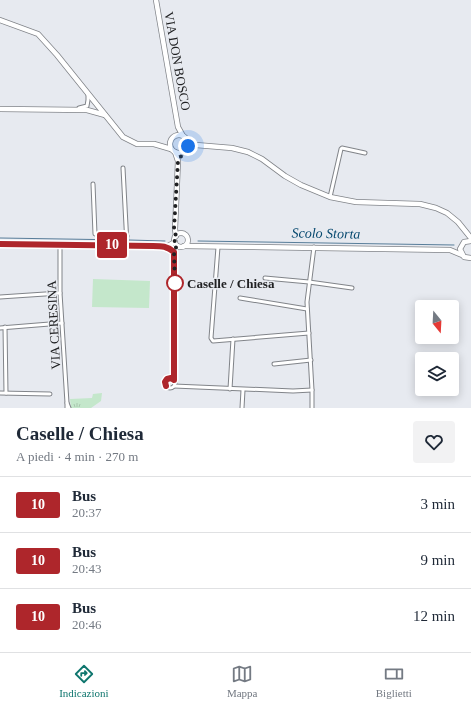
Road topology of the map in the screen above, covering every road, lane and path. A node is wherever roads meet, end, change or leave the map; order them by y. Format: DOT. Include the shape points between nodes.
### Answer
graph roads {
  1 [pos="156,0"];
  2 [pos="0,20"];
  3 [pos="88,93"];
  4 [pos="0,108"];
  5 [pos="76,109"];
  6 [pos="105,115"];
  7 [pos="178,127"];
  8 [pos="175,137"];
  9 [pos="185,138"];
  10 [pos="171,141"];
  11 [pos="158,145"];
  12 [pos="196,145"];
  13 [pos="187,148"];
  14 [pos="173,151"];
  15 [pos="183,152"];
  16 [pos="365,153"];
  17 [pos="178,161"];
  18 [pos="124,168"];
  19 [pos="93,184"];
  20 [pos="330,197"];
  21 [pos="175,225"];
  22 [pos="462,227"];
  23 [pos="182,233"];
  24 [pos="176,236"];
  25 [pos="471,238"];
  26 [pos="127,240"];
  27 [pos="188,240"];
  28 [pos="471,241"];
  29 [pos="0,244"];
  30 [pos="60,244"];
  31 [pos="176,244"];
  32 [pos="463,244"];
  33 [pos="184,246"];
  34 [pos="166,247"];
  35 [pos="195,247"];
  36 [pos="218,247"];
  37 [pos="314,248"];
  38 [pos="450,250"];
  39 [pos="174,252"];
  40 [pos="462,255"];
  41 [pos="471,258"];
  42 [pos="265,278"];
  43 [pos="309,282"];
  44 [pos="352,288"];
  45 [pos="60,293"];
  46 [pos="0,297"];
  47 [pos="240,298"];
  48 [pos="307,309"];
  49 [pos="62,323"];
  50 [pos="5,327"];
  51 [pos="0,328"];
  52 [pos="309,333"];
  53 [pos="233,339"];
  54 [pos="311,360"];
  55 [pos="274,364"];
  56 [pos="174,374"];
  57 [pos="169,378"];
  58 [pos="174,380"];
  59 [pos="174,386"];
  60 [pos="230,389"];
  61 [pos="243,390"];
  62 [pos="312,390"];
  63 [pos="0,393"];
  64 [pos="6,393"];
  65 [pos="50,394"];
  66 [pos="68,408"];
  67 [pos="242,408"];
  68 [pos="312,408"];
  1 -- 7 [label="main road, VIA DON BOSCO"];
  2 -- 3 [label="main road" via="38,34"];
  3 -- 5 [label="street" via="87,106"];
  3 -- 6 [label="main road"];
  4 -- 5 [label="main road"];
  5 -- 6 [label="main road"];
  6 -- 11 [label="main road" via="123,137 130,141"];
  7 -- 8 [label="main road, VIA DON BOSCO"];
  7 -- 9 [label="main road, VIA DON BOSCO"];
  8 -- 9 [label="main road"];
  8 -- 10 [label="main road, VIA DON BOSCO"];
  9 -- 12 [label="main road"];
  9 -- 13 [label="main road, VIA DON BOSCO"];
  10 -- 11 [label="main road"];
  10 -- 14 [label="main road"];
  11 -- 14 [label="main road"];
  12 -- 13 [label="main road"];
  12 -- 20 [label="main road" via="248,152 302,186"];
  13 -- 15 [label="main road"];
  14 -- 15 [label="main road"];
  14 -- 17 [label="main road"];
  15 -- 17 [label="main road"];
  16 -- 20 [label="street" via="341,149"];
  17 -- 21 [label="main road"];
  18 -- 26 [label="street"];
  19 -- 26 [label="street" via="96,234"];
  20 -- 22 [label="main road" via="356,202 420,204 447,213"];
  21 -- 23 [label="main road"];
  21 -- 24 [label="main road"];
  22 -- 25 [label="main road"];
  22 -- 32 [label="main road" via="465,237"];
  23 -- 24 [label="main road"];
  23 -- 27 [label="main road"];
  24 -- 31 [label="main road"];
  26 -- 30 [label="main road"];
  26 -- 34 [label="main road"];
  27 -- 33 [label="main road"];
  27 -- 35 [label="main road"];
  28 -- 32 [label="main road"];
  29 -- 30 [label="main road"];
  30 -- 45 [label="street, VIA CERESINA"];
  31 -- 33 [label="main road"];
  31 -- 34 [label="main road"];
  31 -- 39 [label="street"];
  32 -- 38 [label="main road"];
  32 -- 40 [label="main road" via="460,249"];
  33 -- 35 [label="main road"];
  34 -- 39 [label="street"];
  35 -- 36 [label="main road"];
  36 -- 37 [label="main road"];
  36 -- 53 [label="street" via="211,338 213,341"];
  37 -- 38 [label="main road"];
  37 -- 43 [label="street"];
  38 -- 40 [label="main road"];
  39 -- 56 [label="street"];
  40 -- 41 [label="main road"];
  42 -- 43 [label="street"];
  43 -- 44 [label="street"];
  43 -- 48 [label="street"];
  45 -- 46 [label="street"];
  45 -- 49 [label="street, VIA CERESINA"];
  47 -- 48 [label="street"];
  48 -- 52 [label="street"];
  49 -- 50 [label="street"];
  49 -- 66 [label="street, VIA CERESINA"];
  50 -- 51 [label="street"];
  50 -- 64 [label="street"];
  52 -- 53 [label="street"];
  52 -- 54 [label="street"];
  53 -- 60 [label="street"];
  54 -- 55 [label="street"];
  54 -- 62 [label="street"];
  56 -- 57 [label="street"];
  56 -- 58 [label="street"];
  57 -- 58 [label="street"];
  57 -- 59 [label="street" via="165,381 166,386"];
  58 -- 59 [label="street"];
  59 -- 60 [label="street"];
  60 -- 61 [label="street"];
  61 -- 62 [label="street"];
  61 -- 67 [label="street"];
  62 -- 68 [label="street"];
  63 -- 64 [label="street"];
  64 -- 65 [label="street"];
}
